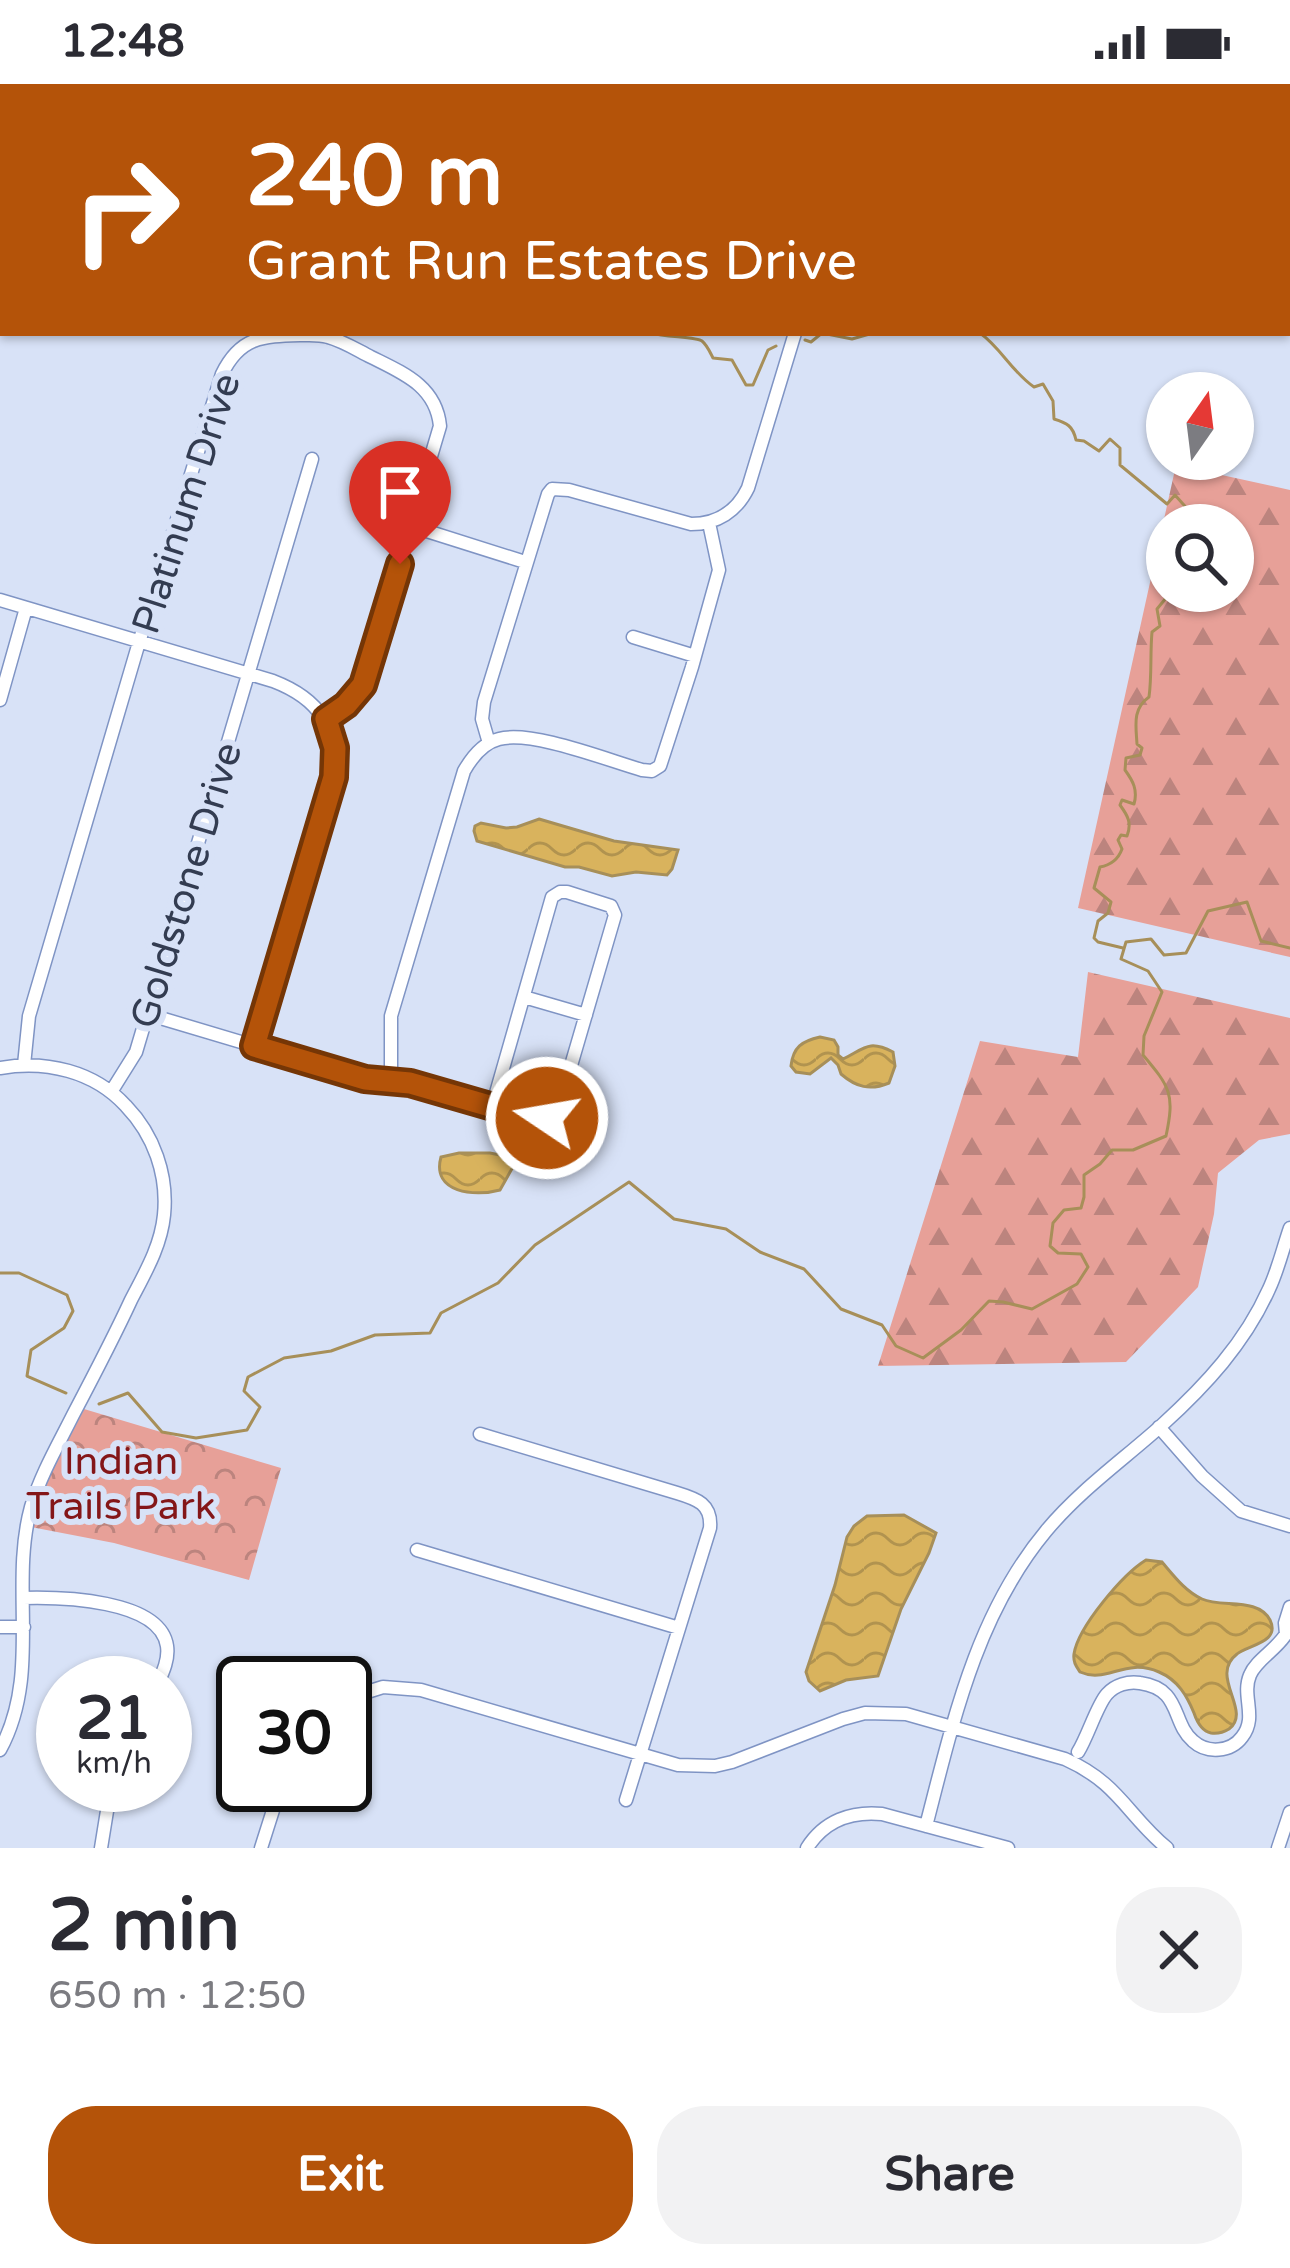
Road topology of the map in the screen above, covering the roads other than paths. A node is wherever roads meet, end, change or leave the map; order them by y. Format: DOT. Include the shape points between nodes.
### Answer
graph roads {
  1 [pos="794,336"];
  2 [pos="312,459"];
  3 [pos="709,523"];
  4 [pos="411,526"];
  5 [pos="525,562"];
  6 [pos="0,600"];
  7 [pos="26,608"];
  8 [pos="633,637"];
  9 [pos="140,640"];
  10 [pos="695,656"];
  11 [pos="248,673"];
  12 [pos="0,700"];
  13 [pos="326,719"];
  14 [pos="489,743"];
  15 [pos="524,997"];
  16 [pos="147,1014"];
  17 [pos="586,1015"];
  18 [pos="254,1046"];
  19 [pos="25,1065"];
  20 [pos="0,1068"];
  21 [pos="391,1082"];
  22 [pos="111,1092"];
  23 [pos="492,1107"];
  24 [pos="1290,1228"];
  25 [pos="1159,1427"];
  26 [pos="479,1434"];
  27 [pos="1290,1526"];
  28 [pos="418,1550"];
  29 [pos="23,1598"];
  30 [pos="1290,1607"];
  31 [pos="0,1627"];
  32 [pos="24,1627"];
  33 [pos="679,1628"];
  34 [pos="166,1656"];
  35 [pos="372,1690"];
  36 [pos="951,1727"];
  37 [pos="0,1750"];
  38 [pos="1078,1752"];
  39 [pos="639,1756"];
  40 [pos="626,1800"];
  41 [pos="107,1812"];
  42 [pos="272,1812"];
  43 [pos="1290,1812"];
  44 [pos="926,1826"];
  45 [pos="100,1848"];
  46 [pos="261,1848"];
  47 [pos="807,1848"];
  48 [pos="1008,1848"];
  49 [pos="1167,1848"];
  50 [pos="1279,1848"];
  1 -- 3 [label="street" via="748,488"];
  2 -- 11 [label="street, Goldstone Drive"];
  3 -- 5 [label="street" via="553,489"];
  3 -- 10 [label="street" via="719,570"];
  4 -- 5 [label="street"];
  4 -- 9 [label="street, Platinum Drive" via="440,426 429,393 328,337 253,340 222,374"];
  4 -- 13 [label="street, Platinum Drive" via="363,685"];
  5 -- 14 [label="street" via="484,702"];
  6 -- 7 [label="street"];
  7 -- 9 [label="street"];
  7 -- 12 [label="street"];
  8 -- 10 [label="street"];
  9 -- 11 [label="street"];
  9 -- 19 [label="street, Platinum Drive" via="29,1016"];
  10 -- 14 [label="street" via="657,769 516,736"];
  11 -- 13 [label="street" via="289,687"];
  11 -- 16 [label="street, Goldstone Drive"];
  13 -- 18 [label="street" via="334,777"];
  14 -- 21 [label="street" via="464,771 391,1016"];
  15 -- 17 [label="street"];
  15 -- 17 [label="street" via="552,897 587,897 615,915"];
  15 -- 23 [label="street"];
  16 -- 18 [label="street"];
  16 -- 22 [label="street, Goldstone Drive"];
  17 -- 23 [label="street" via="553,1116"];
  18 -- 21 [label="street"];
  19 -- 20 [label="street"];
  19 -- 22 [label="street" via="72,1072"];
  21 -- 23 [label="street"];
  22 -- 29 [label="street" via="155,1149 164,1218 35,1495"];
  24 -- 25 [label="street" via="1270,1287 1232,1351"];
  25 -- 27 [label="street" via="1240,1510"];
  25 -- 36 [label="street" via="1072,1502 1019,1567 978,1644"];
  26 -- 33 [label="street" via="700,1500 710,1528"];
  28 -- 33 [label="street"];
  29 -- 32 [label="street"];
  29 -- 34 [label="street" via="84,1600 148,1618 163,1634"];
  30 -- 38 [label="street" via="1286,1634 1248,1678 1251,1709 1241,1740 1204,1748 1160,1690 1132,1682 1108,1692"];
  31 -- 32 [label="street"];
  32 -- 37 [label="street" via="20,1694"];
  33 -- 39 [label="street"];
  35 -- 39 [label="street" via="422,1690"];
  36 -- 39 [label="street" via="866,1714 715,1766"];
  36 -- 44 [label="street"];
  36 -- 49 [label="street" via="1088,1769"];
  39 -- 40 [label="street"];
  41 -- 45 [label="street"];
  42 -- 46 [label="street"];
  43 -- 50 [label="street"];
  44 -- 47 [label="street" via="855,1814 829,1825"];
  44 -- 48 [label="street"];
}
